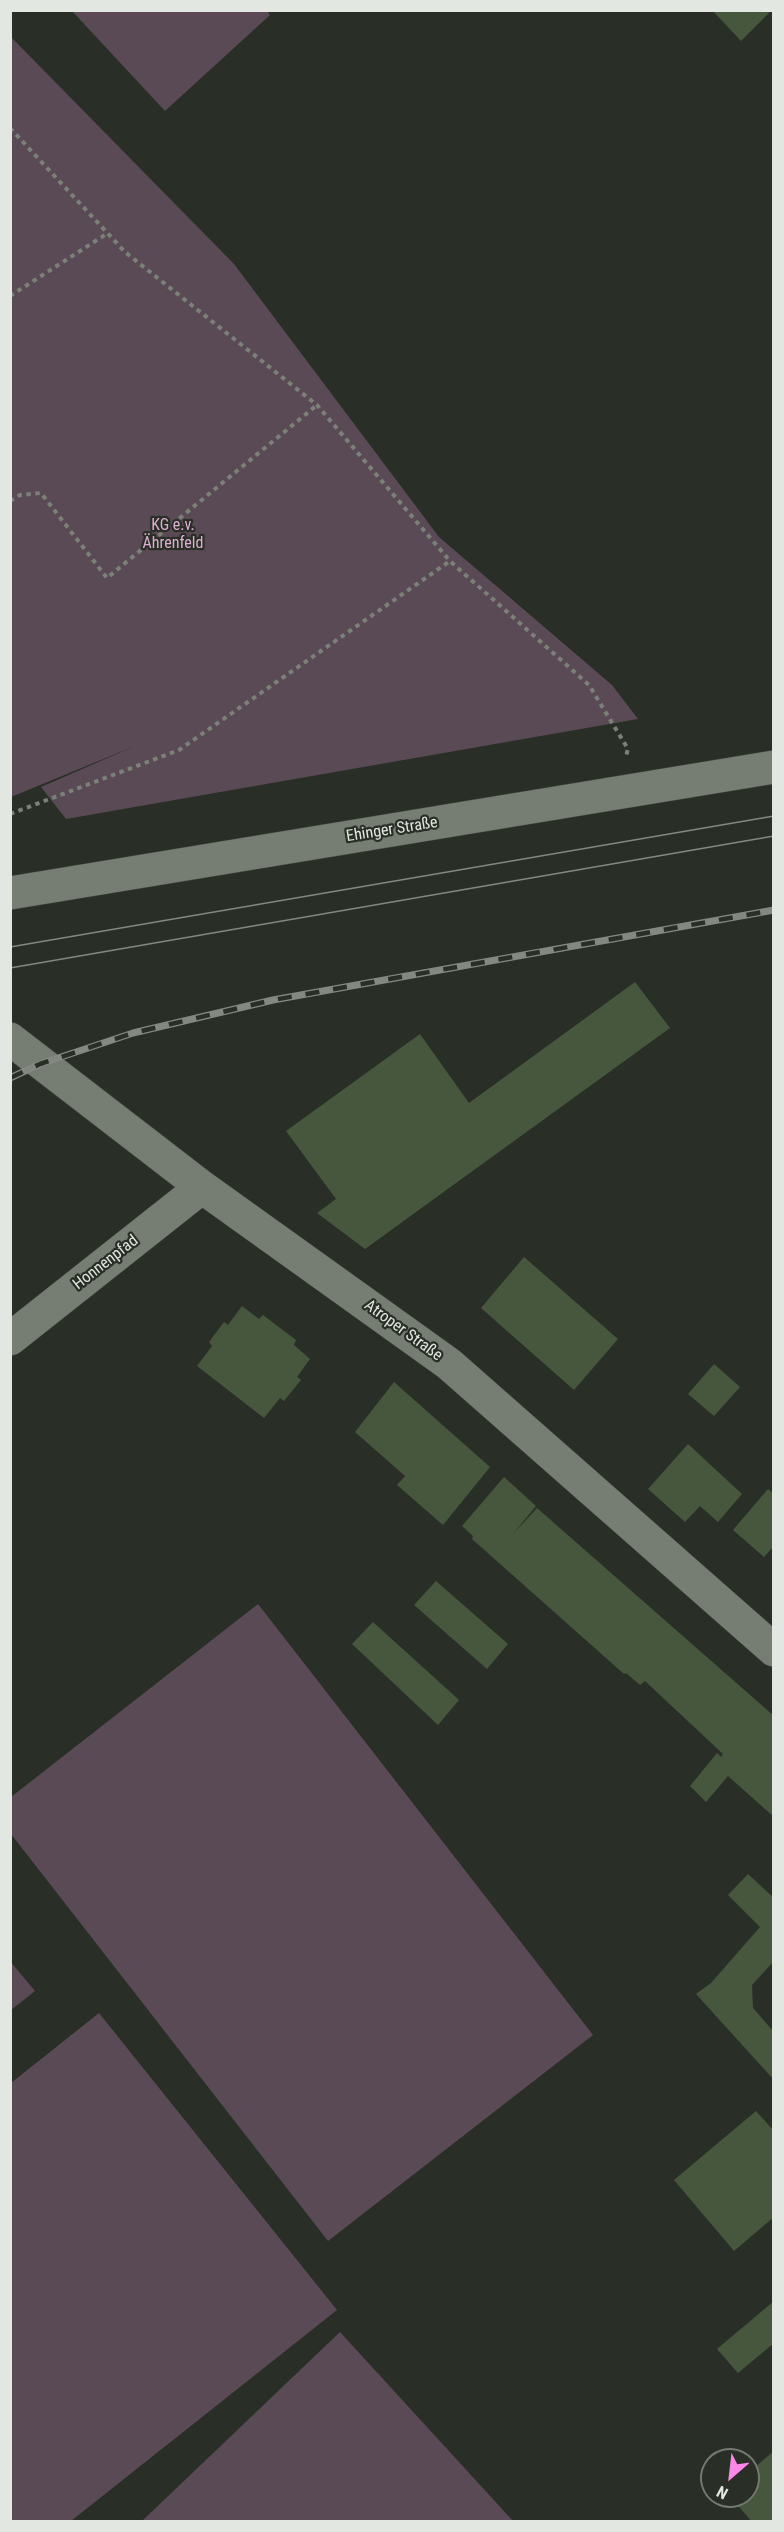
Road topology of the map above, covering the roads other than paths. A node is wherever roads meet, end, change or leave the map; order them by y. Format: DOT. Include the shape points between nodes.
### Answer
graph roads {
  1 [pos="774,767"];
  2 [pos="10,893"];
  3 [pos="10,1039"];
  4 [pos="202,1187"];
  5 [pos="10,1338"];
  6 [pos="774,1650"];
  1 -- 2 [label="street, Ehinger Straße"];
  3 -- 4 [label="street, Atroper Straße"];
  4 -- 5 [label="street, Honnenpfad"];
  4 -- 6 [label="street, Atroper Straße" via="448,1364"];
}
